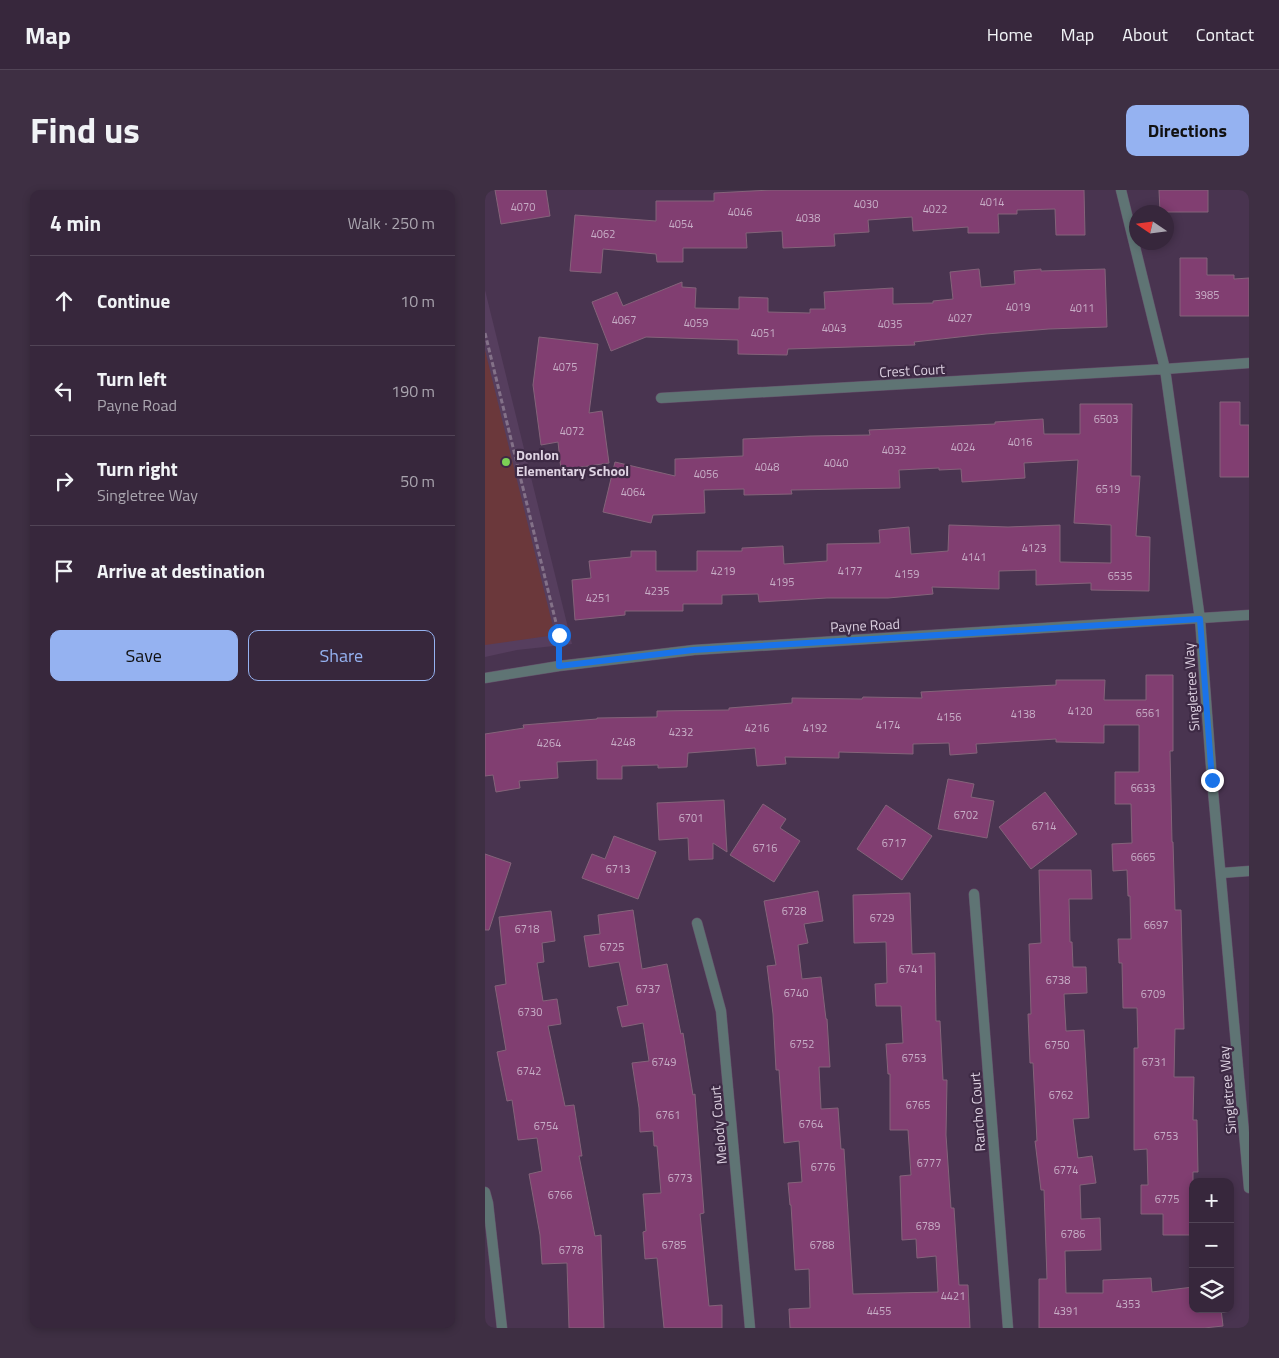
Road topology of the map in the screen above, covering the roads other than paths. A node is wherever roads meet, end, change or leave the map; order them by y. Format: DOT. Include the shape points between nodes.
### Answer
graph roads {
  1 [pos="1121,190"];
  2 [pos="1249,363"];
  3 [pos="1165,369"];
  4 [pos="661,398"];
  5 [pos="1249,615"];
  6 [pos="1200,619"];
  7 [pos="485,678"];
  8 [pos="1249,871"];
  9 [pos="1222,874"];
  10 [pos="974,894"];
  11 [pos="697,923"];
  12 [pos="1246,1117"];
  13 [pos="1249,1188"];
  14 [pos="485,1192"];
  15 [pos="502,1328"];
  16 [pos="750,1328"];
  17 [pos="1008,1328"];
  1 -- 3 [label="street, Singletree Way"];
  2 -- 3 [label="street, Crest Court"];
  3 -- 4 [label="street, Crest Court"];
  3 -- 6 [label="street, Singletree Way"];
  5 -- 6 [label="street, Payne Road"];
  6 -- 7 [label="street, Payne Road" via="693,650"];
  6 -- 9 [label="street, Singletree Way"];
  8 -- 9 [label="street"];
  9 -- 12 [label="street, Singletree Way"];
  10 -- 17 [label="street, Rancho Court"];
  11 -- 16 [label="street, Melody Court" via="721,1011"];
  12 -- 13 [label="street, Singletree Way"];
  14 -- 15 [label="street"];
}
